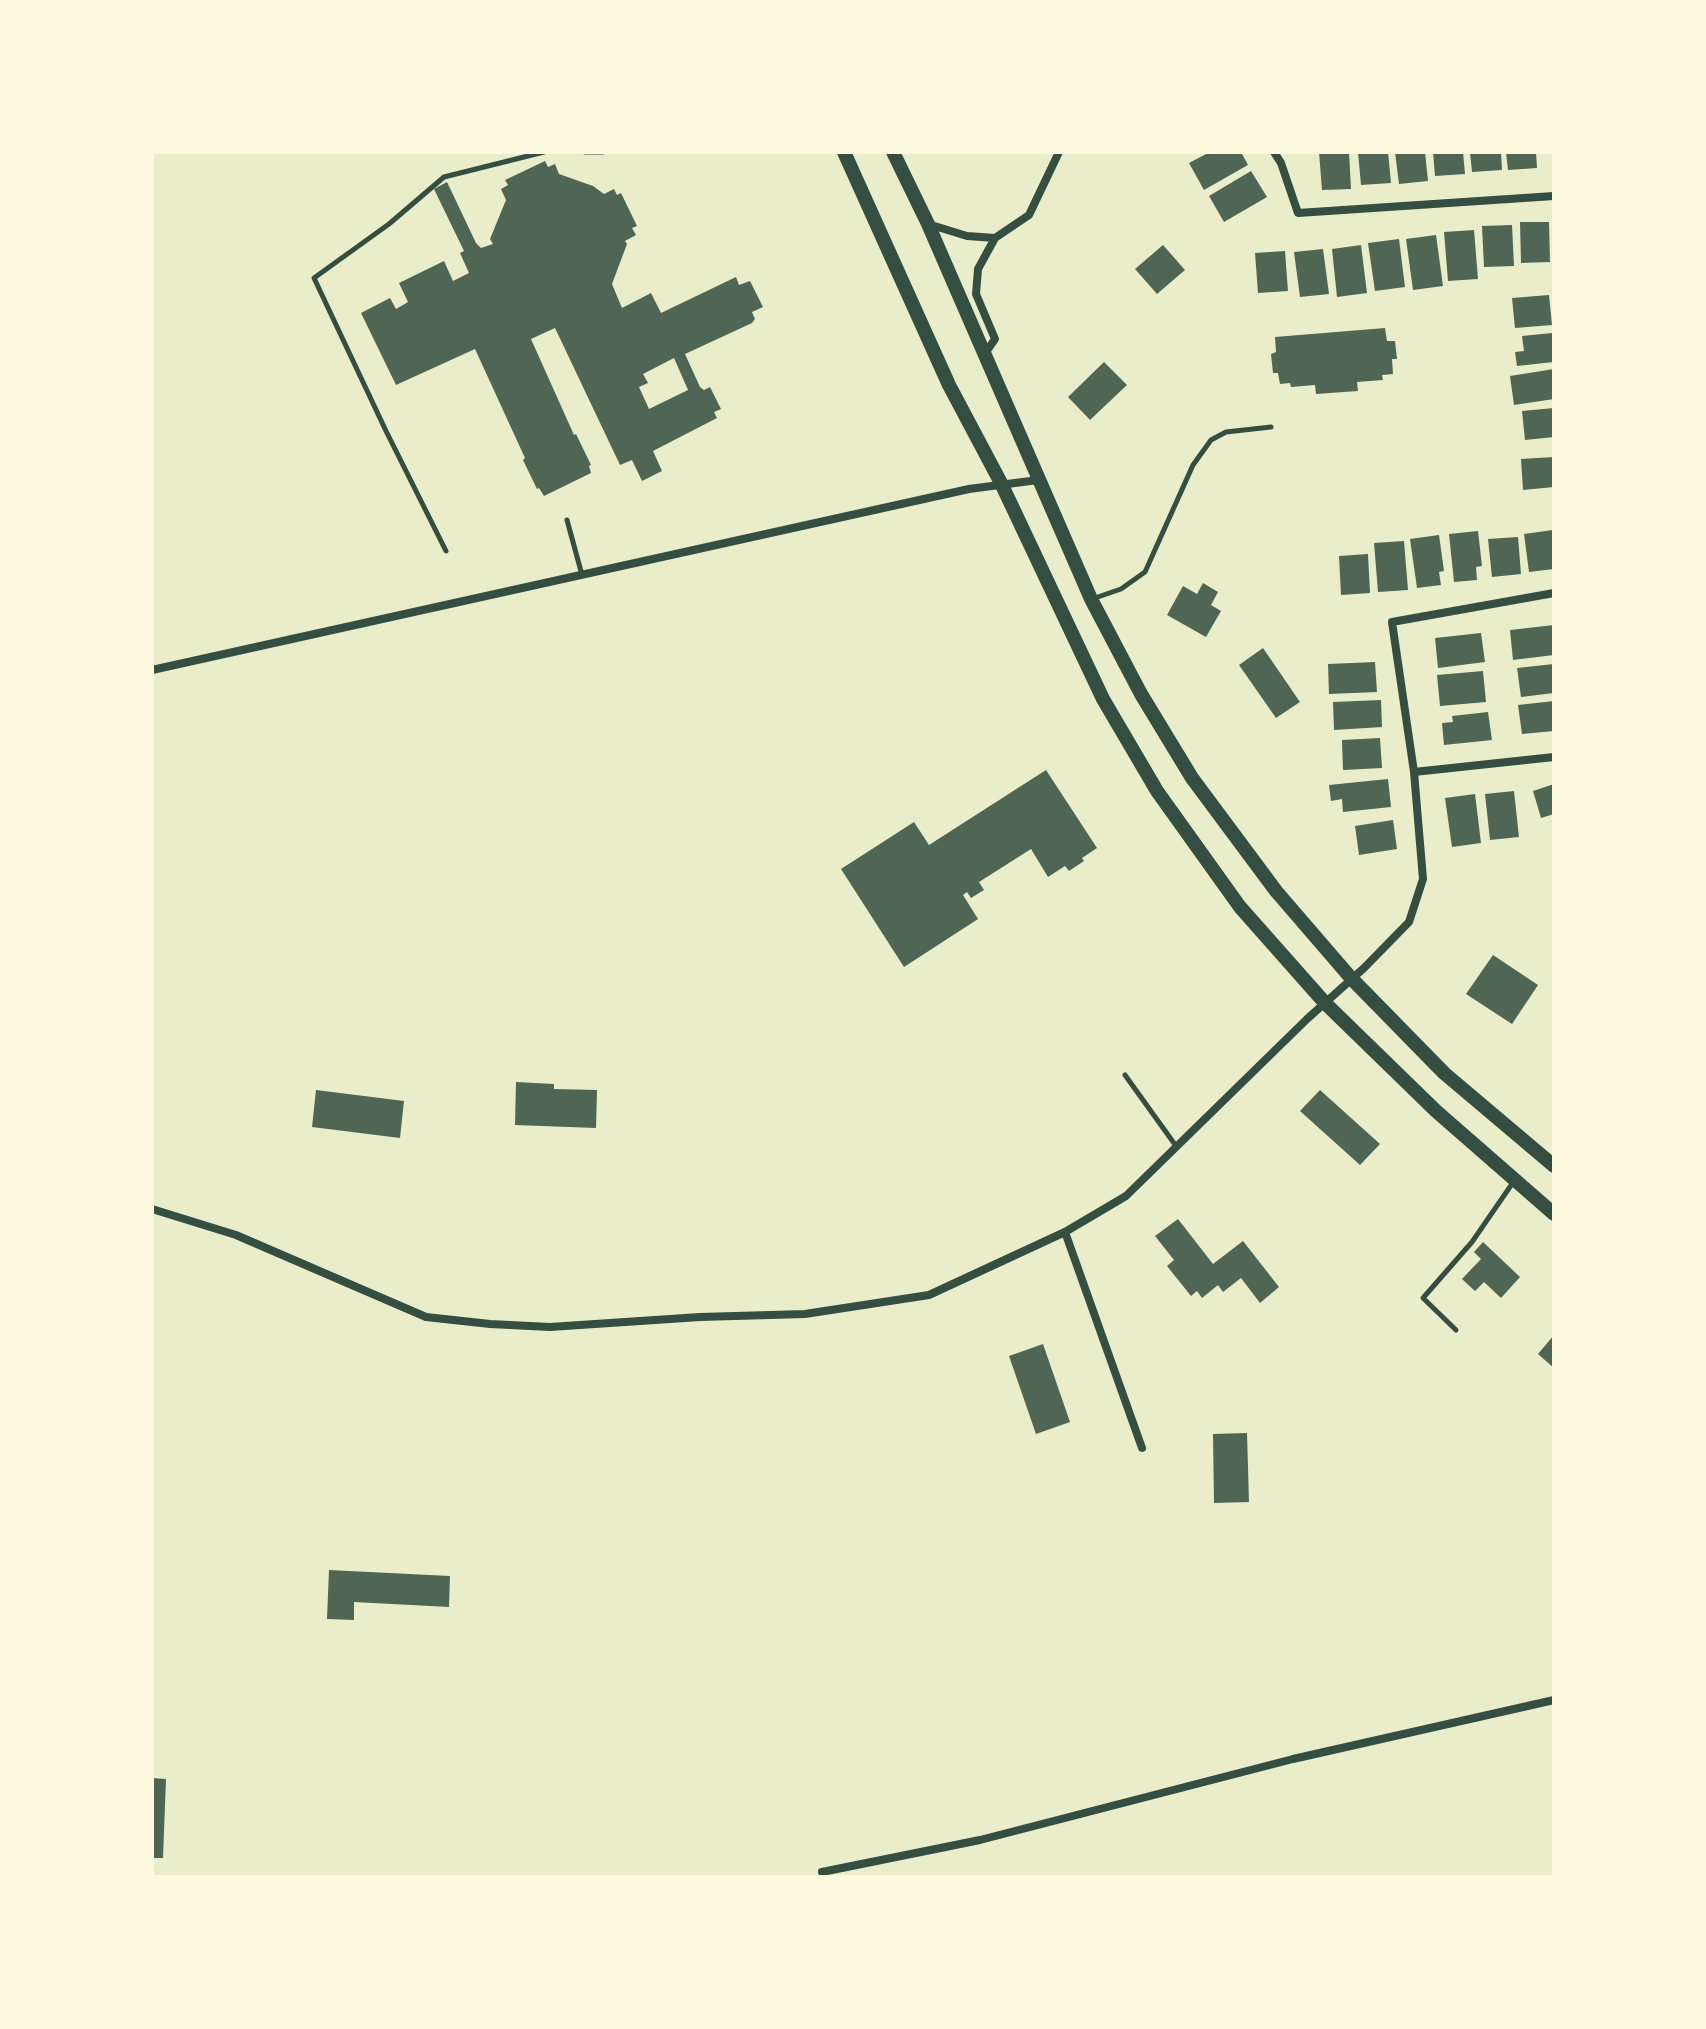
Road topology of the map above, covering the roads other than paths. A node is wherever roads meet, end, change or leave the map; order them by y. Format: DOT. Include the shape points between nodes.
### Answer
graph roads {
  1 [pos="544,152"];
  2 [pos="585,152"];
  3 [pos="603,152"];
  4 [pos="844,152"];
  5 [pos="893,152"];
  6 [pos="1059,152"];
  7 [pos="1274,152"];
  8 [pos="1554,196"];
  9 [pos="928,224"];
  10 [pos="995,238"];
  11 [pos="984,356"];
  12 [pos="1271,427"];
  13 [pos="1038,480"];
  14 [pos="1001,483"];
  15 [pos="567,520"];
  16 [pos="446,551"];
  17 [pos="582,575"];
  18 [pos="1554,593"];
  19 [pos="1091,599"];
  20 [pos="152,670"];
  21 [pos="1554,757"];
  22 [pos="1414,772"];
  23 [pos="1351,978"];
  24 [pos="1325,1003"];
  25 [pos="1125,1075"];
  26 [pos="1177,1147"];
  27 [pos="1554,1166"];
  28 [pos="1515,1180"];
  29 [pos="152,1209"];
  30 [pos="1554,1214"];
  31 [pos="1065,1232"];
  32 [pos="1456,1330"];
  33 [pos="1142,1448"];
  34 [pos="1554,1700"];
  35 [pos="822,1872"];
  1 -- 16 [label="lane" via="444,177 314,278"];
  2 -- 3 [label="lane"];
  4 -- 14 [label="main road" via="949,385"];
  5 -- 9 [label="main road"];
  6 -- 10 [label="street" via="1029,215"];
  7 -- 8 [label="street" via="1298,213"];
  9 -- 10 [label="street"];
  9 -- 11 [label="main road"];
  10 -- 11 [label="street" via="978,269 976,294 995,339"];
  11 -- 13 [label="main road"];
  12 -- 19 [label="lane" via="1226,432 1211,440 1193,465 1145,572 1121,589"];
  13 -- 14 [label="street"];
  13 -- 19 [label="main road"];
  14 -- 17 [label="street"];
  14 -- 24 [label="main road" via="1103,699 1157,791 1240,907"];
  15 -- 17 [label="lane"];
  17 -- 20 [label="street"];
  18 -- 22 [label="street" via="1392,622"];
  19 -- 23 [label="main road" via="1192,778 1276,891"];
  21 -- 22 [label="street"];
  22 -- 23 [label="street" via="1423,879 1409,922"];
  23 -- 24 [label="street"];
  23 -- 27 [label="main road" via="1444,1073"];
  24 -- 26 [label="street"];
  24 -- 28 [label="main road"];
  25 -- 26 [label="lane"];
  26 -- 31 [label="street" via="1126,1196"];
  28 -- 30 [label="main road"];
  28 -- 32 [label="lane" via="1472,1242 1423,1298"];
  29 -- 31 [label="street" via="236,1235 426,1317 550,1327 805,1314 929,1295"];
  31 -- 33 [label="street"];
  34 -- 35 [label="street" via="1293,1759 980,1840"];
}
